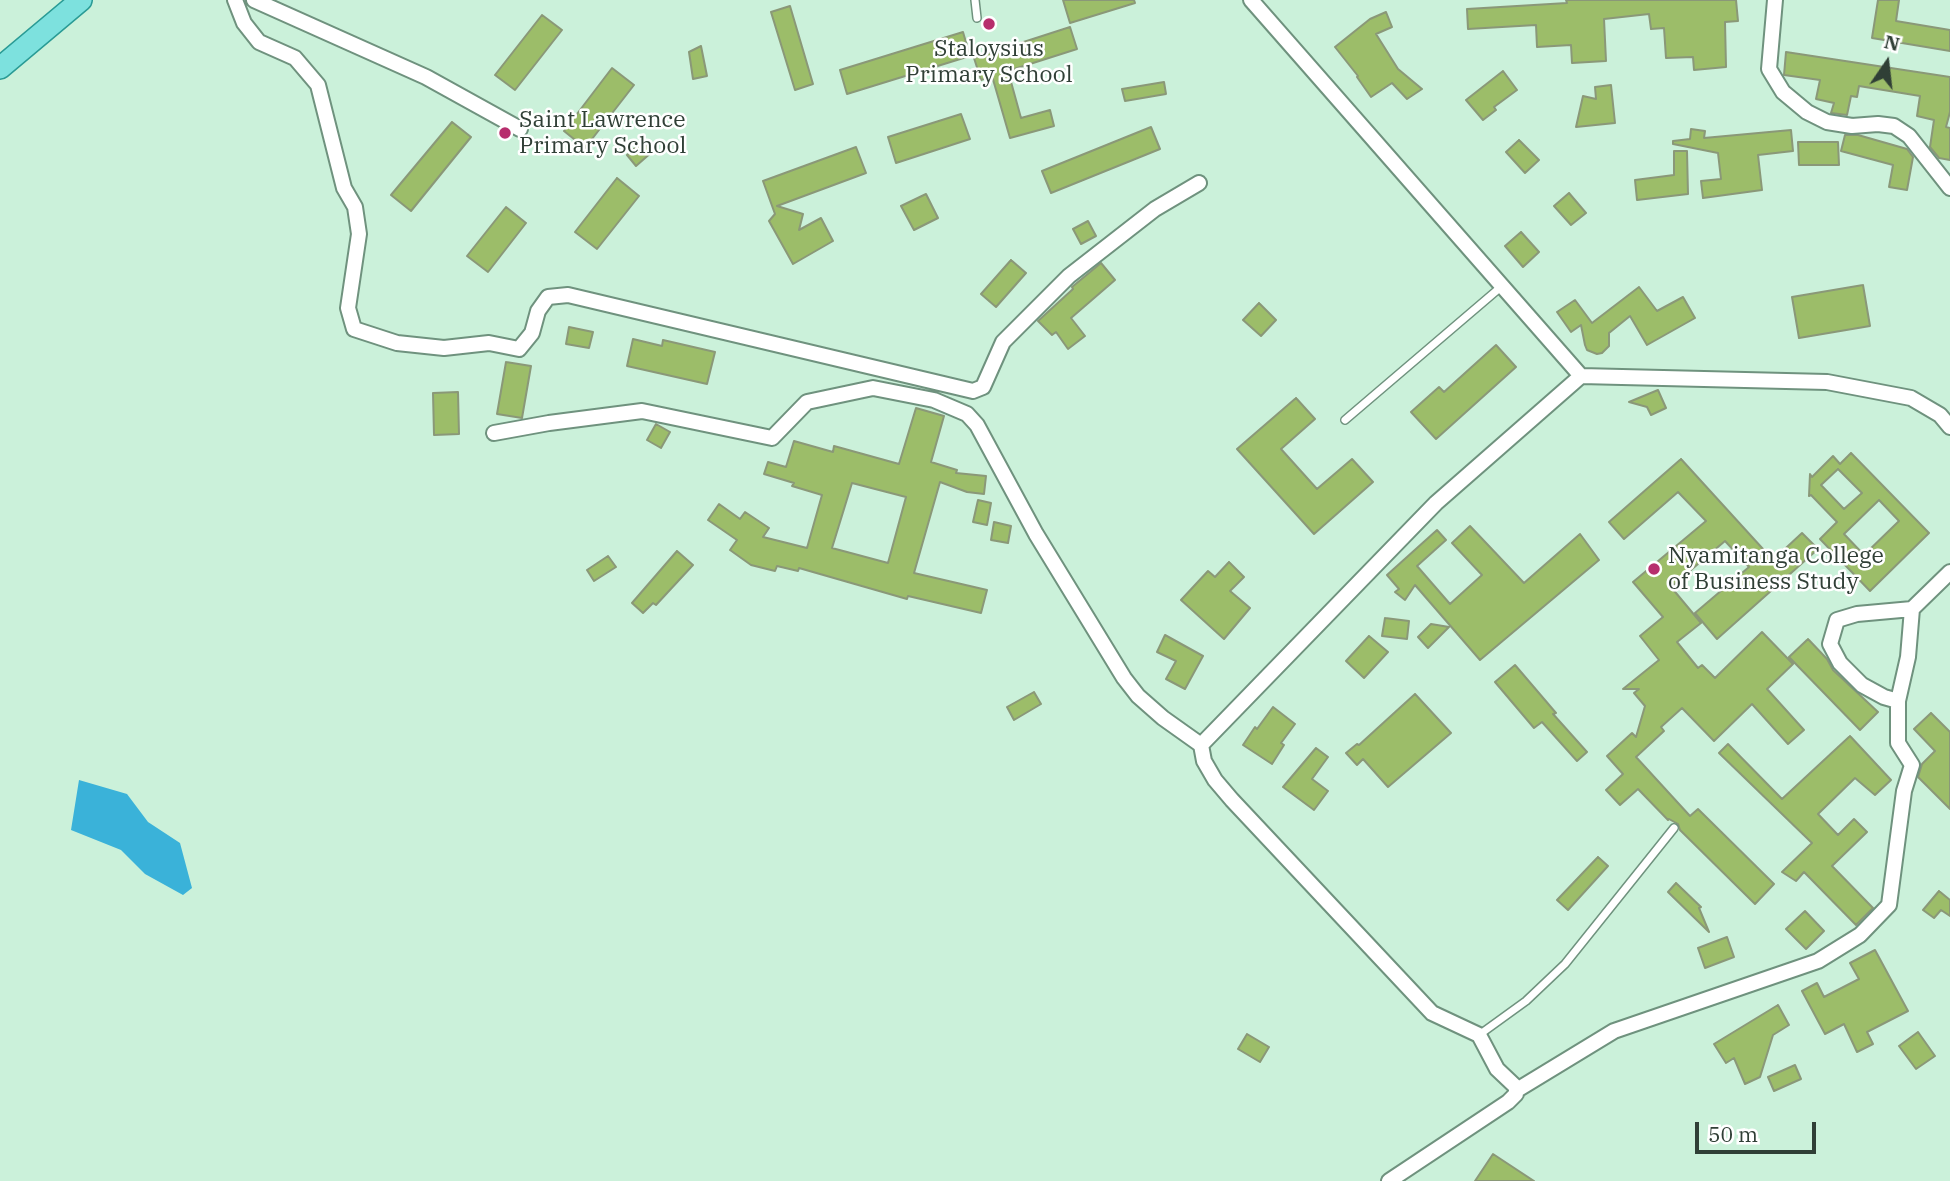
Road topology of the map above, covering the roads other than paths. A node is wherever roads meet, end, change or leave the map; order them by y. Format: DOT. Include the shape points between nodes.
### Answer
graph roads {
  1 [pos="81,0"];
  2 [pos="235,0"];
  3 [pos="254,0"];
  4 [pos="975,0"];
  5 [pos="1251,0"];
  6 [pos="1775,0"];
  7 [pos="977,18"];
  8 [pos="0,68"];
  9 [pos="520,129"];
  10 [pos="1199,183"];
  11 [pos="1950,188"];
  12 [pos="1502,285"];
  13 [pos="1581,376"];
  14 [pos="1345,420"];
  15 [pos="1950,428"];
  16 [pos="494,433"];
  17 [pos="1950,572"];
  18 [pos="1912,609"];
  19 [pos="1898,701"];
  20 [pos="1201,745"];
  21 [pos="1674,828"];
  22 [pos="1479,1035"];
  23 [pos="1517,1090"];
  24 [pos="1389,1181"];
  1 -- 8 [label="main road"];
  2 -- 10 [label="street" via="258,42 295,58 318,85 359,234 348,308 354,329 397,343 444,348 489,343 519,349 532,333 537,311 548,297 568,295 973,391 983,387 1003,342 1069,276 1155,209"];
  3 -- 9 [label="street" via="426,77"];
  4 -- 7 [label="lane"];
  5 -- 12 [label="street"];
  6 -- 11 [label="street" via="1769,69 1783,92 1827,121 1894,126 1909,136"];
  12 -- 13 [label="street"];
  12 -- 14 [label="lane"];
  13 -- 15 [label="street" via="1827,382 1911,398 1940,415"];
  13 -- 20 [label="street" via="1436,503"];
  16 -- 20 [label="street" via="642,411 772,438 807,402 873,388 951,406 977,425 1036,534 1124,678 1163,718"];
  17 -- 18 [label="street"];
  18 -- 19 [label="street"];
  18 -- 19 [label="street" via="1837,620 1830,644 1861,685"];
  19 -- 23 [label="street" via="1898,743 1912,765 1904,791 1889,905 1860,935 1818,961 1614,1031"];
  20 -- 22 [label="street" via="1215,780 1384,964 1432,1013"];
  21 -- 22 [label="lane" via="1565,964 1526,1001"];
  22 -- 23 [label="street" via="1497,1069"];
  23 -- 24 [label="street" via="1507,1102"];
}
